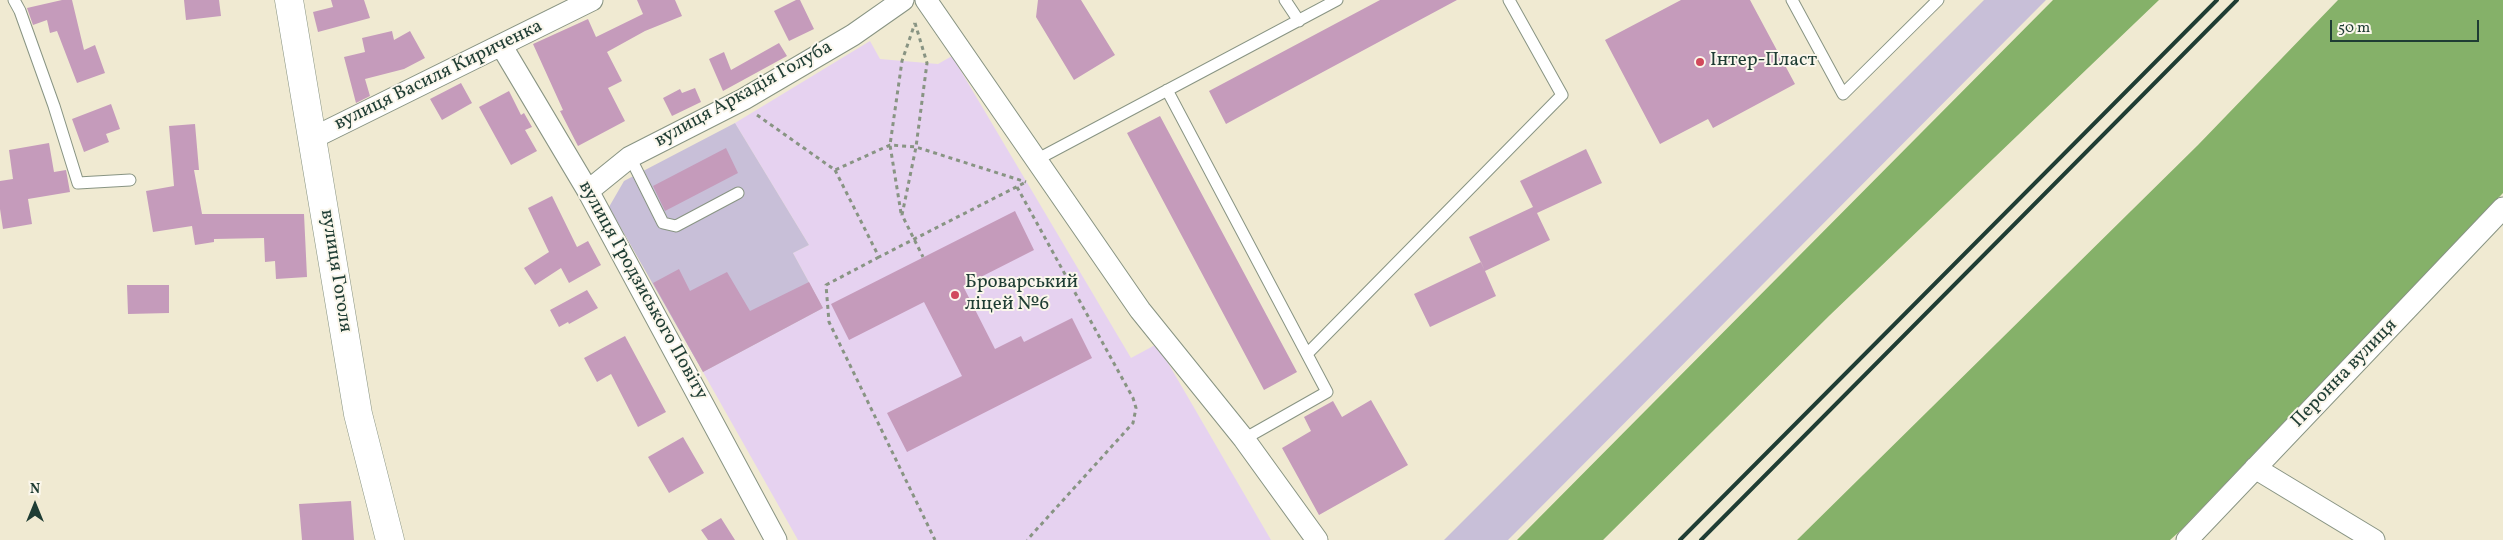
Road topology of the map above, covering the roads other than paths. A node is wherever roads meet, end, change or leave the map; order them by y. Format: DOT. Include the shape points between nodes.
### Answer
graph roads {
  1 [pos="14,0"];
  2 [pos="289,0"];
  3 [pos="592,0"];
  4 [pos="1285,0"];
  5 [pos="1337,0"];
  6 [pos="1509,0"];
  7 [pos="1792,0"];
  8 [pos="1938,0"];
  9 [pos="915,5"];
  10 [pos="1299,21"];
  11 [pos="501,45"];
  12 [pos="1167,90"];
  13 [pos="313,138"];
  14 [pos="630,157"];
  15 [pos="1036,160"];
  16 [pos="130,180"];
  17 [pos="588,191"];
  18 [pos="738,193"];
  19 [pos="2503,208"];
  20 [pos="1307,354"];
  21 [pos="1244,439"];
  22 [pos="2256,468"];
  23 [pos="390,540"];
  24 [pos="776,540"];
  25 [pos="1317,540"];
  26 [pos="2186,540"];
  27 [pos="2374,540"];
  1 -- 16 [label="lane" via="54,106 78,183"];
  2 -- 13 [label="street, вулиця Гоголя"];
  3 -- 11 [label="street, вулиця Василя Кириченка"];
  4 -- 10 [label="lane"];
  5 -- 10 [label="lane"];
  6 -- 20 [label="lane" via="1562,96"];
  7 -- 8 [label="lane" via="1843,94"];
  9 -- 14 [label="street, вулиця Аркадія Голуба" via="852,34 744,99"];
  9 -- 15 [label="street"];
  10 -- 12 [label="lane"];
  11 -- 13 [label="street, вулиця Василя Кириченка"];
  11 -- 17 [label="street, вулиця Гродзиського Повіту"];
  12 -- 15 [label="lane"];
  12 -- 20 [label="lane"];
  13 -- 23 [label="street, вулиця Гоголя" via="358,414"];
  14 -- 17 [label="street, вулиця Аркадія Голуба"];
  14 -- 18 [label="lane" via="663,223 676,226"];
  15 -- 21 [label="street" via="1140,310"];
  17 -- 24 [label="street, вулиця Гродзиського Повіту"];
  19 -- 22 [label="street, Перонна вулиця"];
  20 -- 21 [label="lane" via="1327,392"];
  21 -- 25 [label="street"];
  22 -- 26 [label="street, Перонна вулиця"];
  22 -- 27 [label="street"];
}
